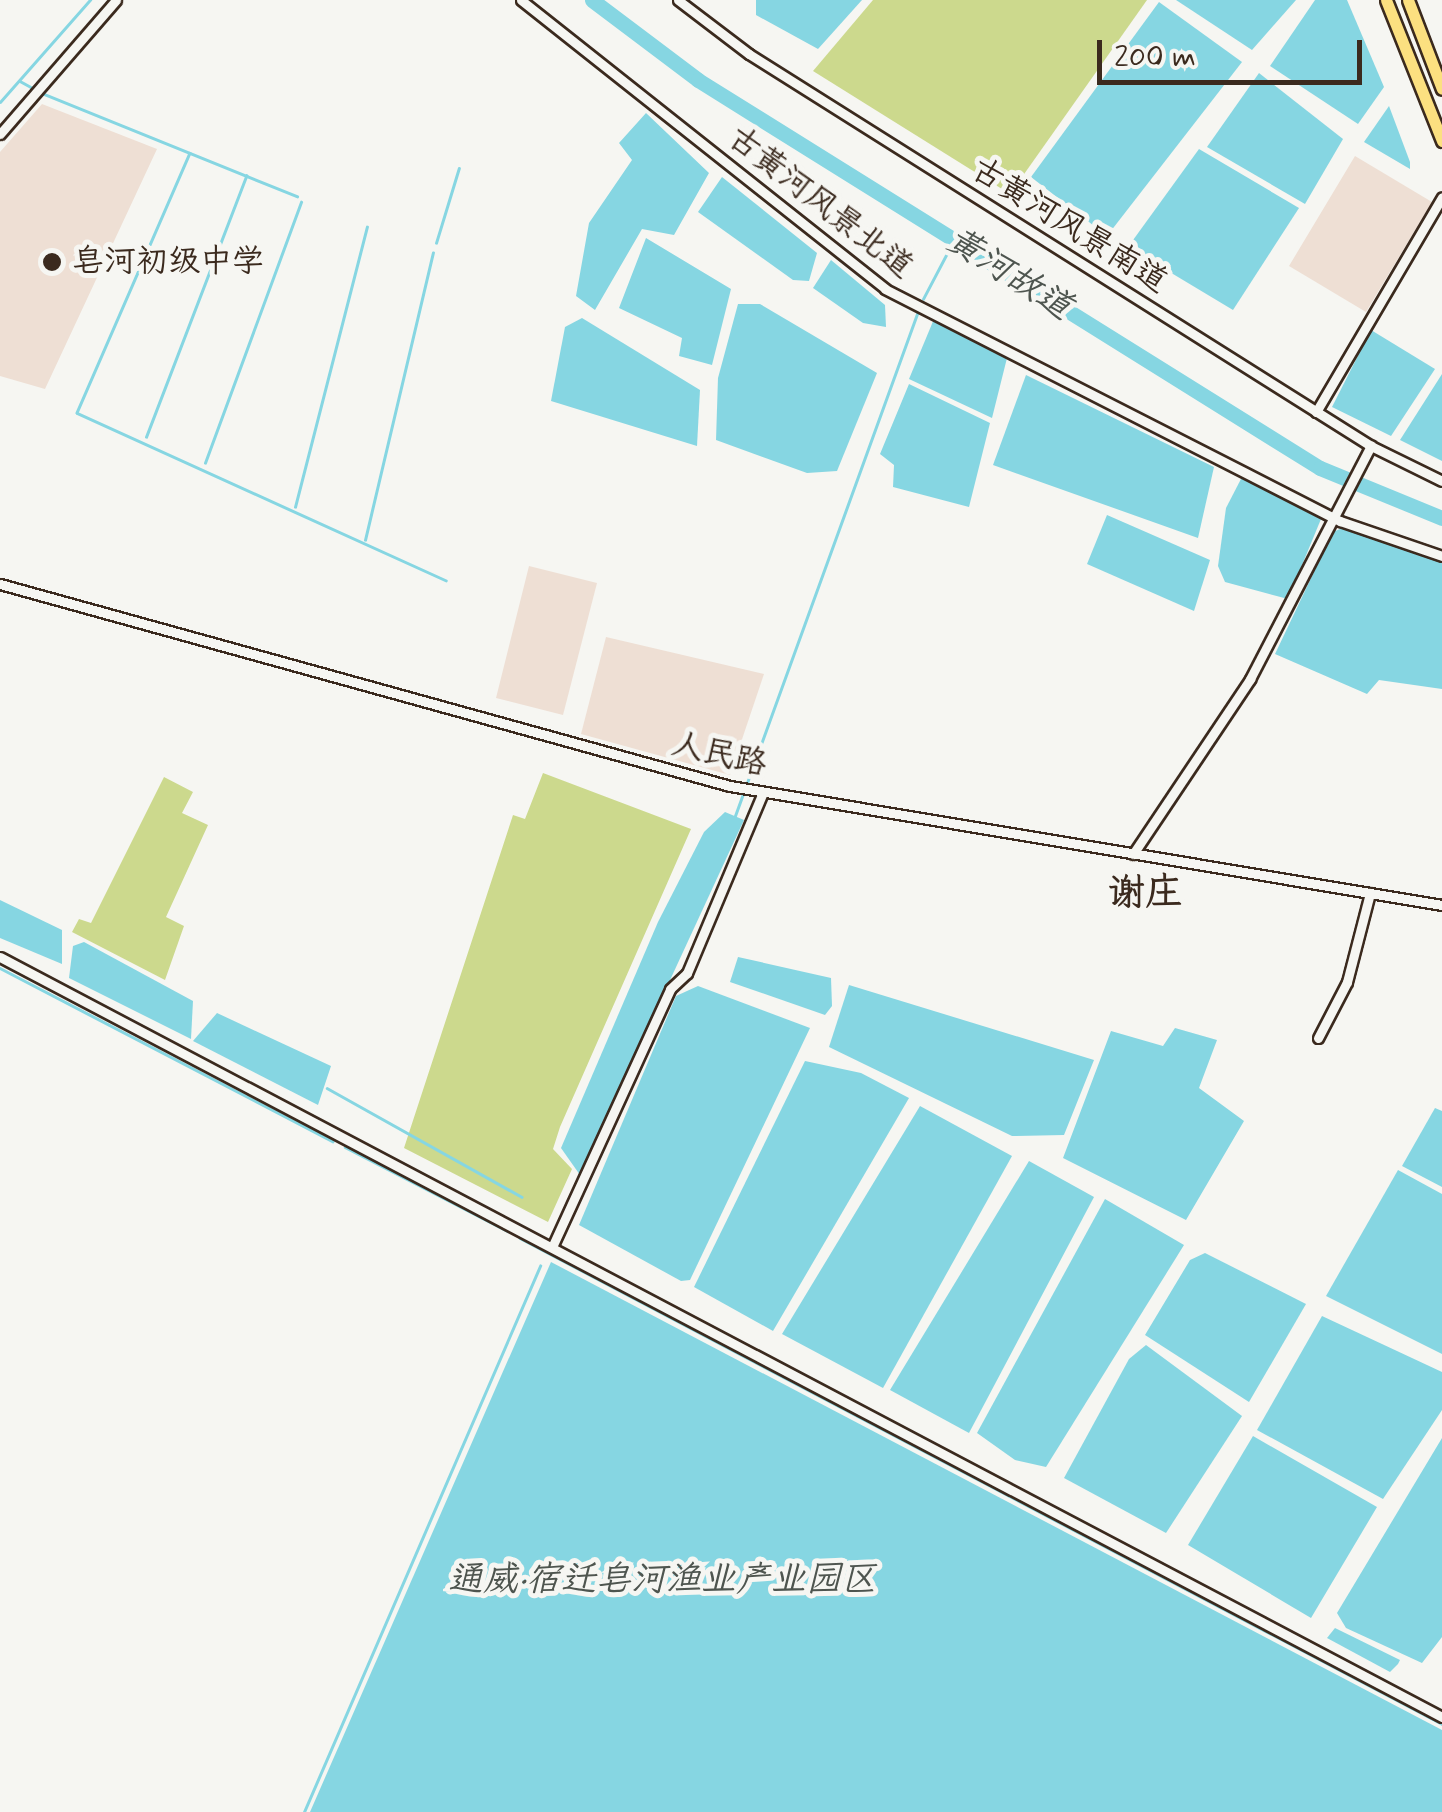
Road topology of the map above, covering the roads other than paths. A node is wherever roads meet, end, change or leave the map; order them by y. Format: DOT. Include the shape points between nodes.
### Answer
graph roads {
  1 [pos="116,0"];
  2 [pos="521,0"];
  3 [pos="678,0"];
  4 [pos="1386,0"];
  5 [pos="1408,0"];
  6 [pos="1442,89"];
  7 [pos="0,134"];
  8 [pos="1442,141"];
  9 [pos="1442,197"];
  10 [pos="1316,412"];
  11 [pos="1370,449"];
  12 [pos="1442,481"];
  13 [pos="1336,515"];
  14 [pos="1442,556"];
  15 [pos="0,584"];
  16 [pos="763,792"];
  17 [pos="1133,854"];
  18 [pos="1370,893"];
  19 [pos="1442,906"];
  20 [pos="0,957"];
  21 [pos="1318,1038"];
  22 [pos="553,1245"];
  23 [pos="1442,1717"];
  1 -- 7 [label="street"];
  2 -- 13 [label="street, 古黄河风景北道" via="885,289"];
  3 -- 10 [label="street, 古黄河风景南道" via="748,54"];
  4 -- 8 [label="main road"];
  5 -- 6 [label="main road"];
  9 -- 10 [label="street"];
  10 -- 11 [label="street, 古黄河风景南道"];
  11 -- 12 [label="street, 古黄河风景南道"];
  11 -- 13 [label="street"];
  13 -- 14 [label="street, 古黄河风景北道"];
  13 -- 17 [label="street" via="1250,680"];
  15 -- 16 [label="street, 人民路"];
  16 -- 17 [label="street, 人民路"];
  16 -- 22 [label="street" via="687,973 670,989"];
  17 -- 18 [label="street, 人民路"];
  18 -- 19 [label="street, 人民路"];
  18 -- 21 [label="street" via="1347,982"];
  20 -- 22 [label="street"];
  22 -- 23 [label="street"];
}
